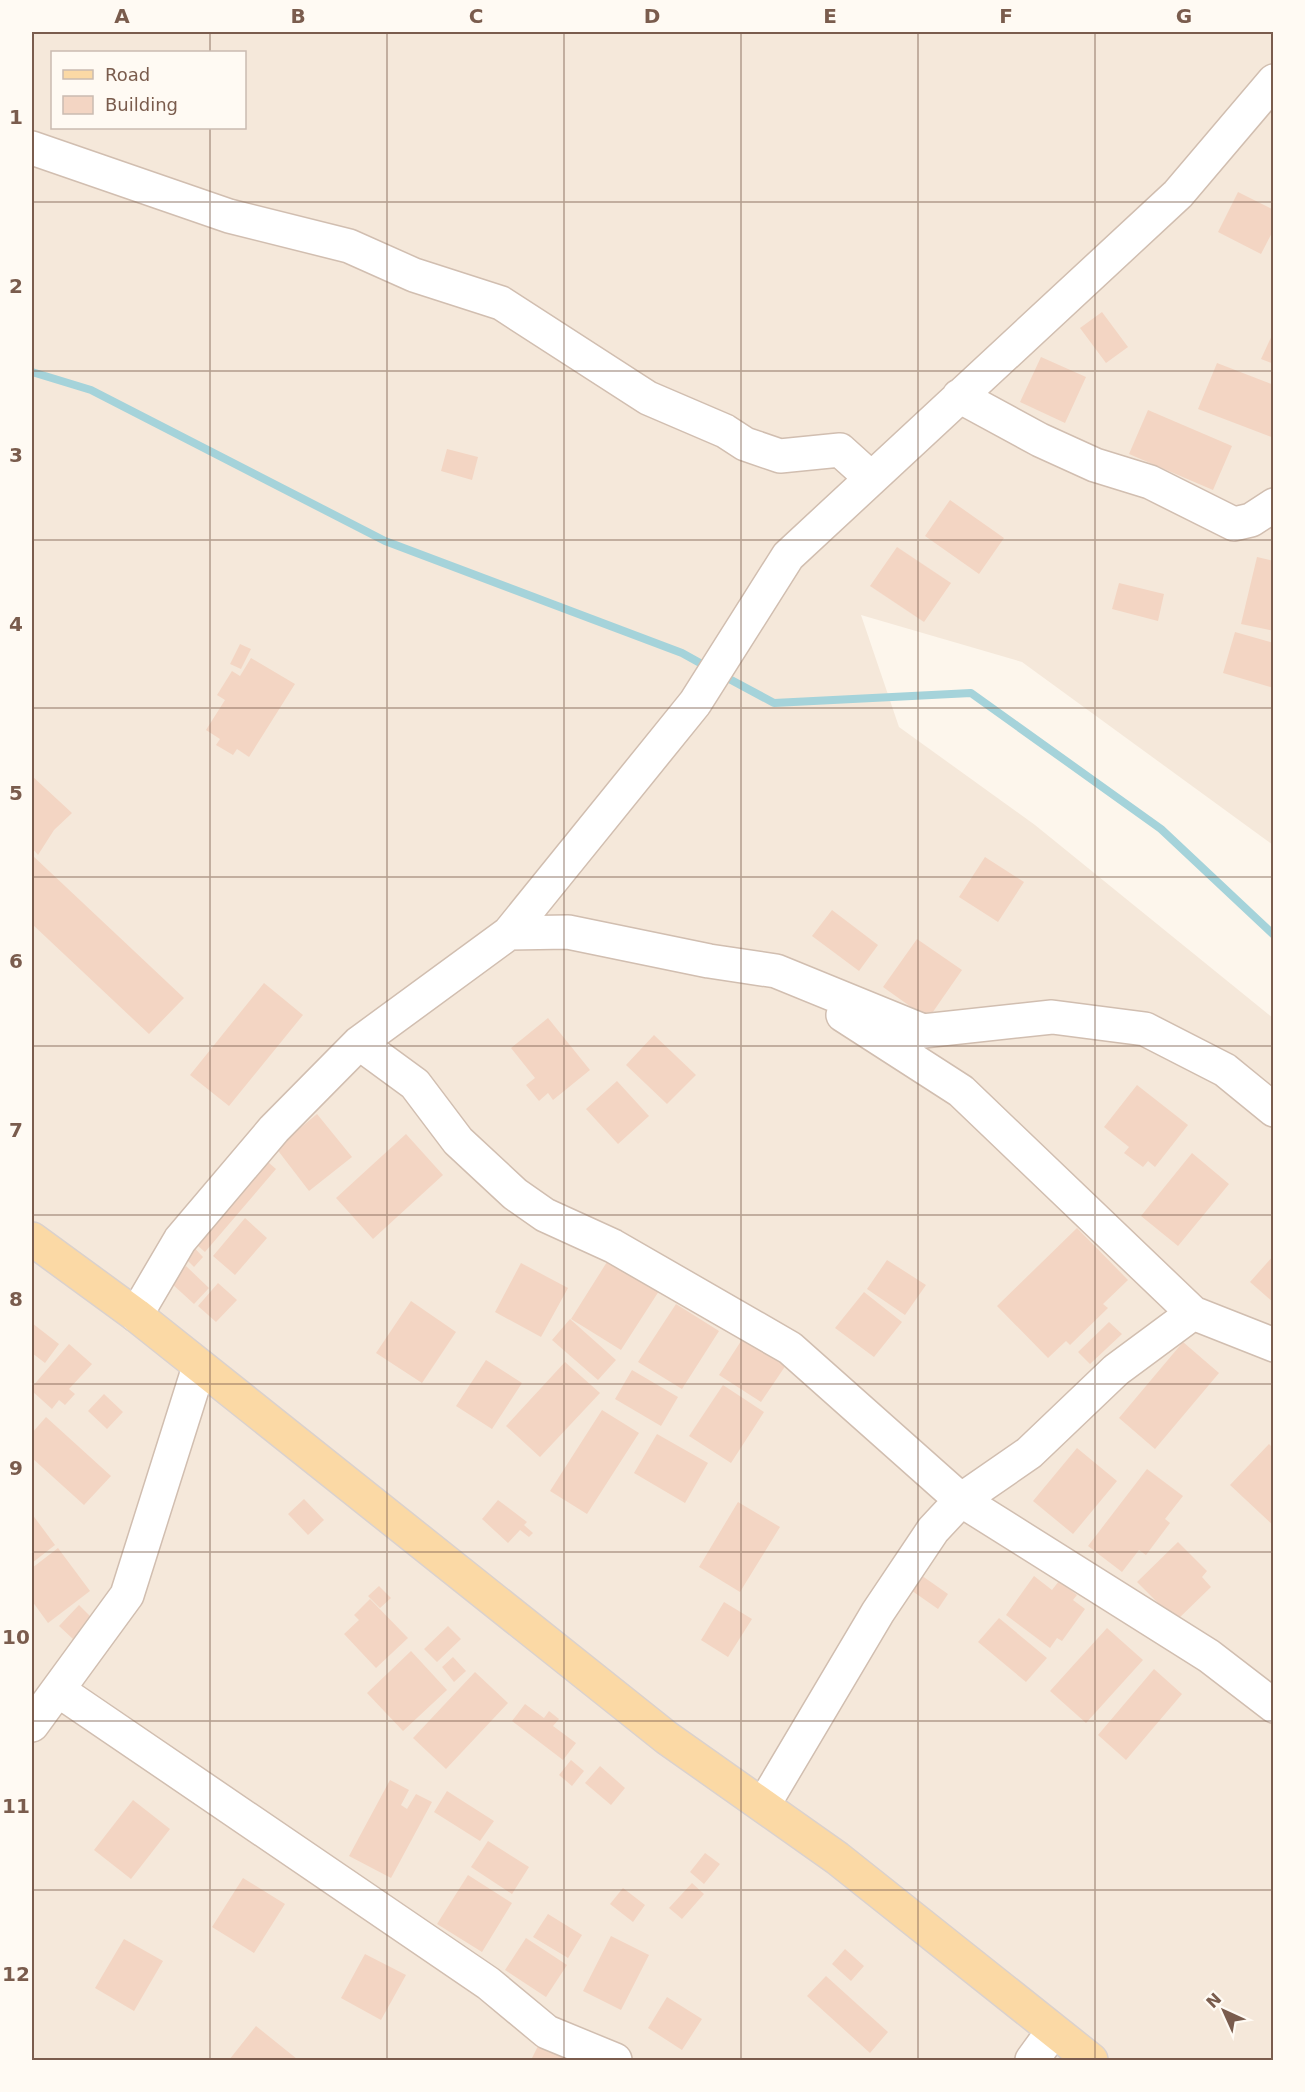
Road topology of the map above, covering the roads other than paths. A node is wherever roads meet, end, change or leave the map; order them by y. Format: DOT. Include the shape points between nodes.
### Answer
graph roads {
  1 [pos="1274,81"];
  2 [pos="32,148"];
  3 [pos="959,396"];
  4 [pos="871,478"];
  5 [pos="1274,505"];
  6 [pos="509,933"];
  7 [pos="776,971"];
  8 [pos="359,1044"];
  9 [pos="1274,1110"];
  10 [pos="32,1239"];
  11 [pos="1193,1313"];
  12 [pos="136,1315"];
  13 [pos="1274,1345"];
  14 [pos="199,1366"];
  15 [pos="961,1500"];
  16 [pos="58,1690"];
  17 [pos="1274,1706"];
  18 [pos="32,1725"];
  19 [pos="764,1804"];
  20 [pos="1053,2031"];
  21 [pos="615,2061"];
  22 [pos="1032,2061"];
  23 [pos="1091,2061"];
  1 -- 3 [label="street" via="1178,194"];
  2 -- 4 [label="street" via="229,216 350,246 414,275 501,303 648,398 725,431 745,444 780,456 840,450"];
  3 -- 4 [label="street"];
  3 -- 5 [label="street" via="1049,444 1095,465 1150,482 1234,524 1251,520"];
  4 -- 6 [label="street" via="788,556 695,703"];
  6 -- 7 [label="street" via="568,932"];
  6 -- 8 [label="street"];
  7 -- 9 [label="street" via="923,1031 1052,1017 1145,1029 1225,1070"];
  7 -- 11 [label="street" via="961,1091"];
  8 -- 12 [label="street" via="274,1129 180,1240"];
  8 -- 15 [label="street" via="414,1084 458,1141 515,1194 545,1215 613,1246 790,1348"];
  10 -- 12 [label="main road"];
  11 -- 13 [label="street"];
  11 -- 15 [label="street" via="1116,1370 1029,1454"];
  12 -- 14 [label="main road"];
  14 -- 16 [label="street" via="127,1595"];
  14 -- 19 [label="main road" via="667,1738"];
  15 -- 17 [label="street" via="1209,1656"];
  15 -- 19 [label="street" via="933,1530 878,1612"];
  16 -- 18 [label="street"];
  16 -- 21 [label="street" via="488,1983 547,2032"];
  19 -- 20 [label="main road"];
  20 -- 22 [label="street"];
  20 -- 23 [label="main road"];
}
